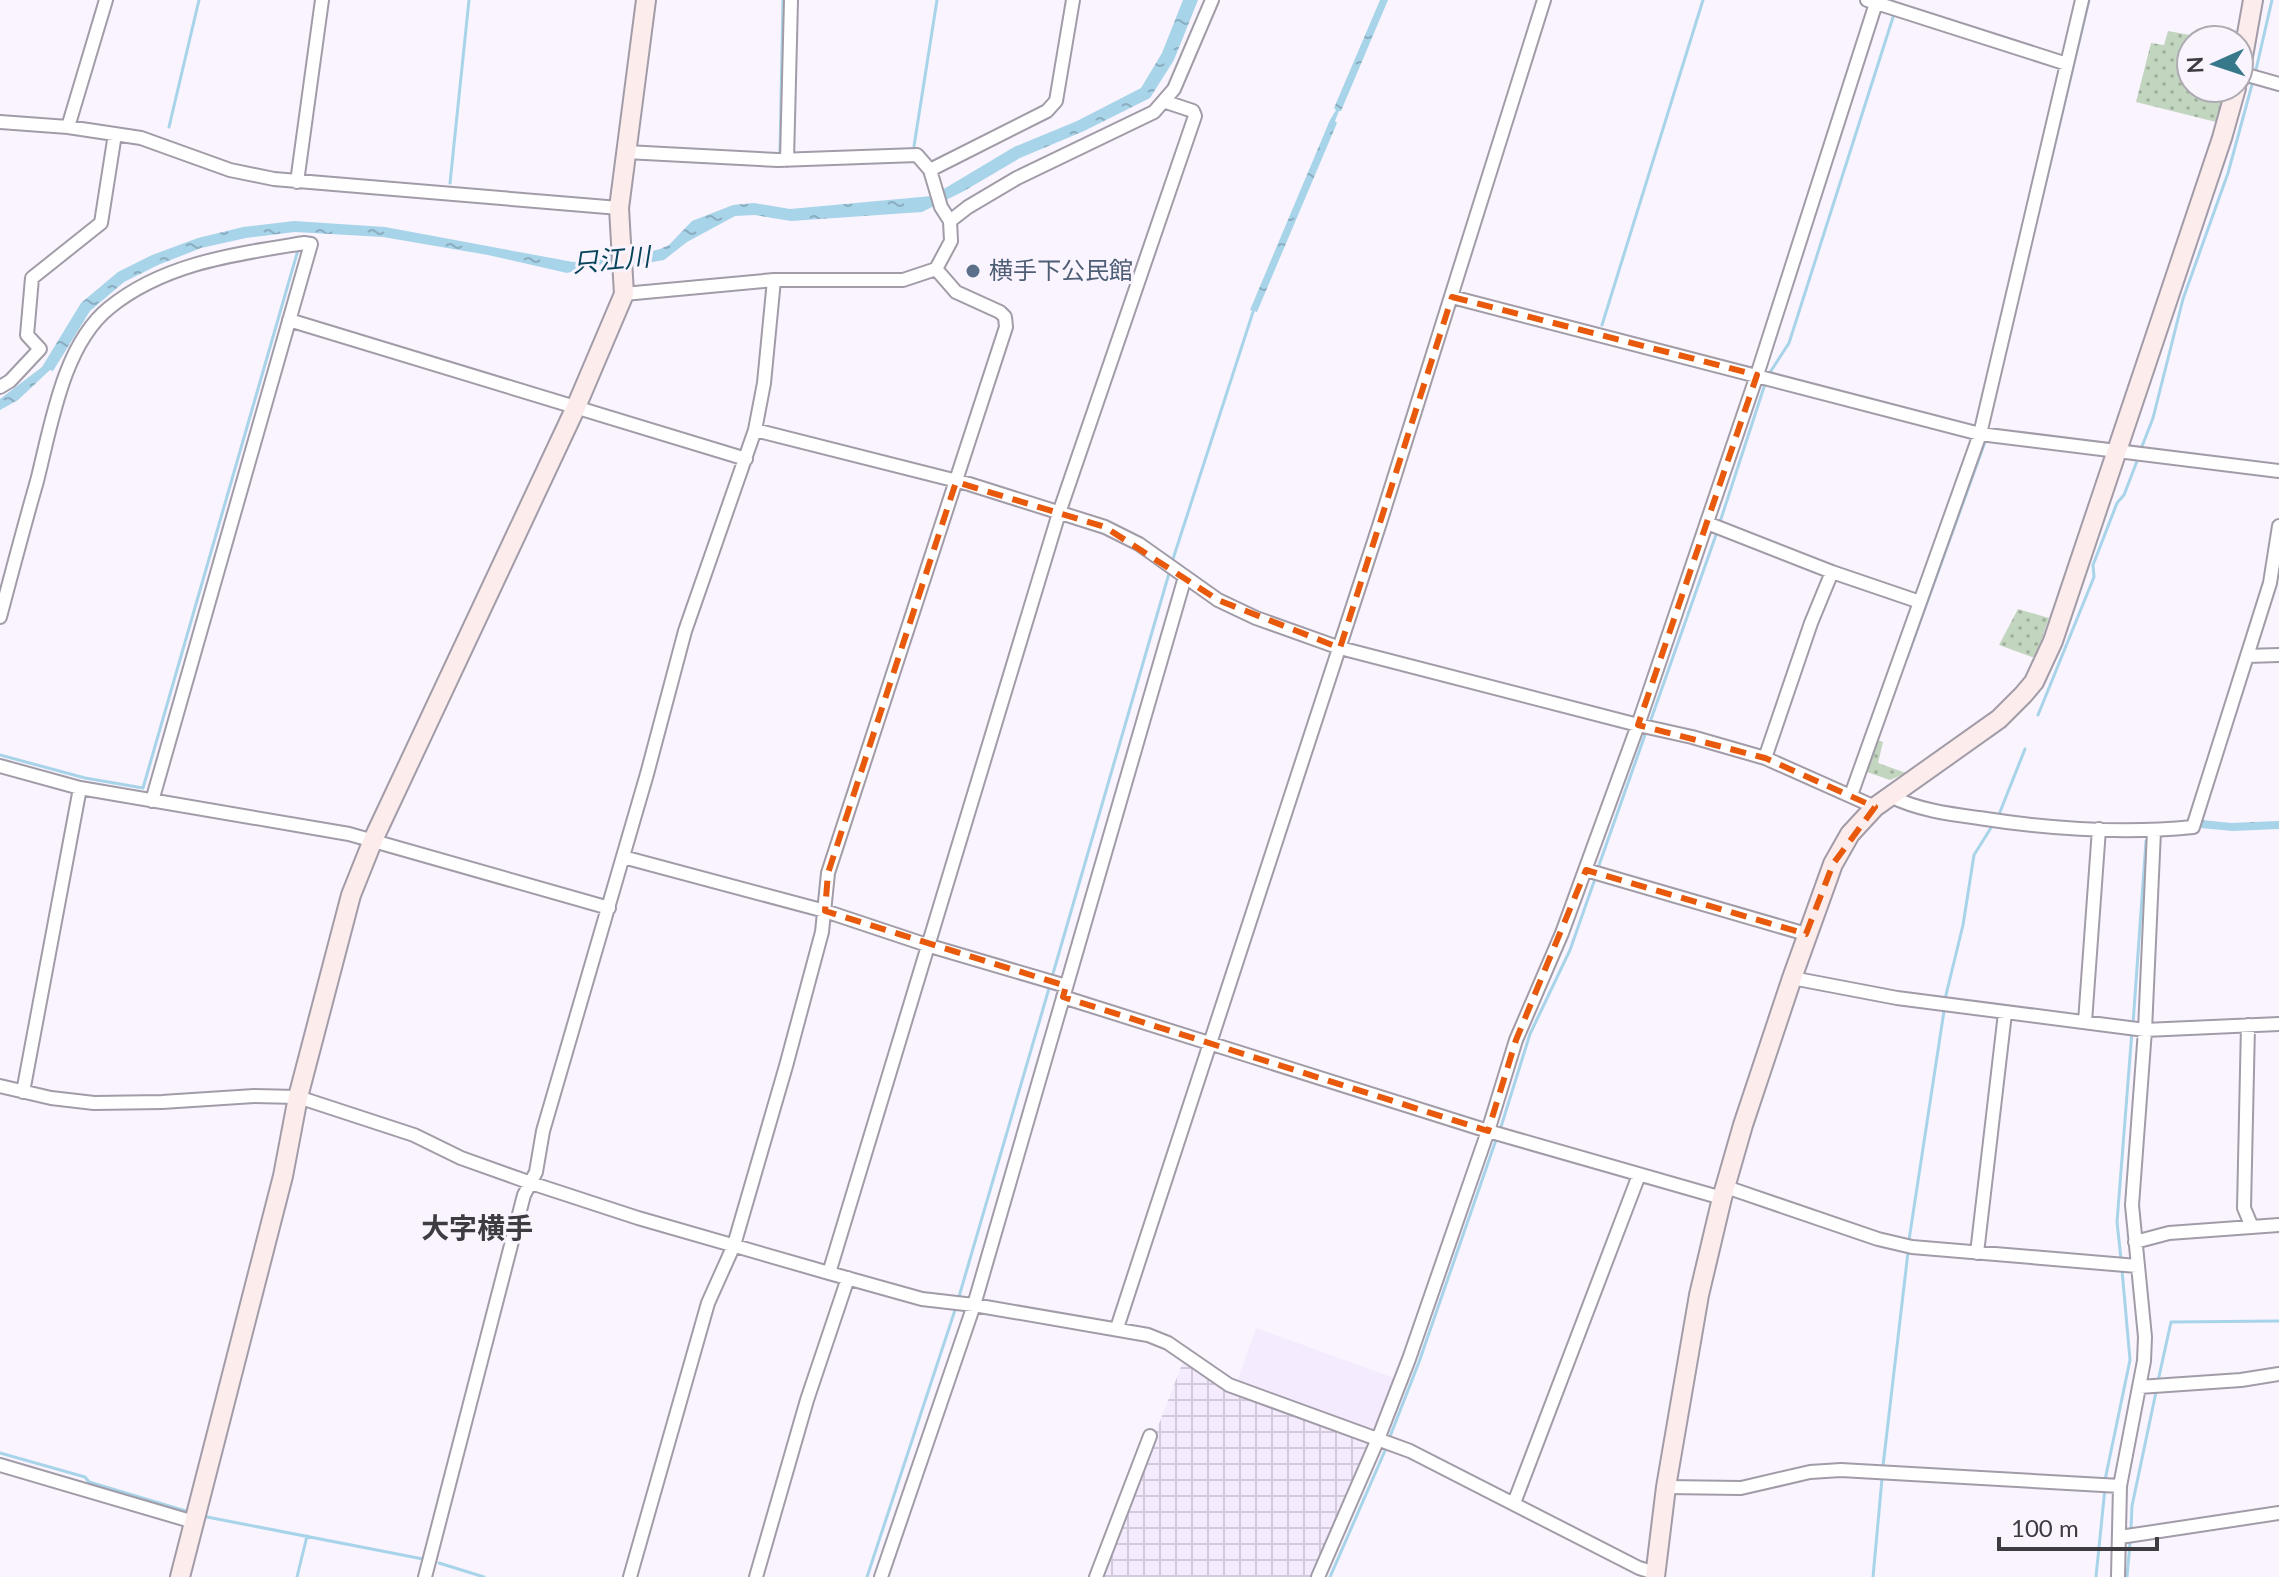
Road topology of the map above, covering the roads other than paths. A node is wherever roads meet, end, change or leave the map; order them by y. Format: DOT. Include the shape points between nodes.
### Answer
graph roads {
  1 [pos="106,0"];
  2 [pos="322,0"];
  3 [pos="646,0"];
  4 [pos="791,0"];
  5 [pos="1073,0"];
  6 [pos="1212,0"];
  7 [pos="1544,0"];
  8 [pos="2082,0"];
  9 [pos="2253,0"];
  10 [pos="1874,1"];
  11 [pos="2251,24"];
  12 [pos="2067,64"];
  13 [pos="2255,80"];
  14 [pos="2279,84"];
  15 [pos="1166,102"];
  16 [pos="2235,104"];
  17 [pos="0,122"];
  18 [pos="68,127"];
  19 [pos="115,134"];
  20 [pos="626,152"];
  21 [pos="787,160"];
  22 [pos="931,176"];
  23 [pos="297,182"];
  24 [pos="619,208"];
  25 [pos="950,221"];
  26 [pos="936,269"];
  27 [pos="774,280"];
  28 [pos="624,294"];
  29 [pos="1452,297"];
  30 [pos="289,320"];
  31 [pos="1764,376"];
  32 [pos="0,387"];
  33 [pos="576,407"];
  34 [pos="755,430"];
  35 [pos="1980,434"];
  36 [pos="2117,449"];
  37 [pos="746,459"];
  38 [pos="2279,471"];
  39 [pos="956,482"];
  40 [pos="1059,513"];
  41 [pos="1714,525"];
  42 [pos="2279,526"];
  43 [pos="1832,572"];
  44 [pos="1182,575"];
  45 [pos="1920,602"];
  46 [pos="0,617"];
  47 [pos="1340,648"];
  48 [pos="2279,655"];
  49 [pos="2247,656"];
  50 [pos="1638,725"];
  51 [pos="1765,758"];
  52 [pos="0,766"];
  53 [pos="80,788"];
  54 [pos="1851,795"];
  55 [pos="152,801"];
  56 [pos="1883,802"];
  57 [pos="2099,829"];
  58 [pos="2154,831"];
  59 [pos="373,840"];
  60 [pos="623,857"];
  61 [pos="1586,870"];
  62 [pos="609,908"];
  63 [pos="825,911"];
  64 [pos="1806,934"];
  65 [pos="930,946"];
  66 [pos="1792,978"];
  67 [pos="1062,989"];
  68 [pos="2005,1013"];
  69 [pos="2085,1022"];
  70 [pos="2279,1024"];
  71 [pos="2248,1025"];
  72 [pos="2135,1029"];
  73 [pos="1210,1043"];
  74 [pos="0,1086"];
  75 [pos="23,1092"];
  76 [pos="298,1097"];
  77 [pos="1488,1131"];
  78 [pos="1639,1175"];
  79 [pos="531,1183"];
  80 [pos="1724,1193"];
  81 [pos="2279,1225"];
  82 [pos="2252,1227"];
  83 [pos="2135,1242"];
  84 [pos="734,1245"];
  85 [pos="1977,1253"];
  86 [pos="2126,1265"];
  87 [pos="829,1273"];
  88 [pos="848,1278"];
  89 [pos="963,1303"];
  90 [pos="1117,1328"];
  91 [pos="2279,1374"];
  92 [pos="2139,1387"];
  93 [pos="1150,1436"];
  94 [pos="1378,1439"];
  95 [pos="0,1465"];
  96 [pos="2110,1486"];
  97 [pos="1666,1487"];
  98 [pos="1514,1503"];
  99 [pos="2279,1513"];
  100 [pos="194,1522"];
  101 [pos="2120,1537"];
  102 [pos="1655,1575"];
  103 [pos="180,1577"];
  104 [pos="425,1577"];
  105 [pos="630,1577"];
  106 [pos="756,1577"];
  107 [pos="881,1577"];
  108 [pos="1096,1577"];
  109 [pos="1318,1577"];
  110 [pos="2118,1577"];
  1 -- 18 [label="street"];
  2 -- 23 [label="street"];
  3 -- 20 [label="street"];
  4 -- 21 [label="street"];
  5 -- 22 [label="street" via="1056,101"];
  6 -- 15 [label="street"];
  7 -- 29 [label="street"];
  8 -- 12 [label="street"];
  9 -- 11 [label="street"];
  10 -- 12 [label="street"];
  10 -- 31 [label="street"];
  12 -- 35 [label="street"];
  13 -- 14 [label="street"];
  15 -- 25 [label="street" via="1136,123 1017,178"];
  15 -- 40 [label="street" via="1195,116"];
  16 -- 36 [label="street"];
  17 -- 18 [label="street"];
  18 -- 19 [label="street"];
  19 -- 23 [label="street" via="230,170"];
  19 -- 32 [label="street" via="101,223 32,278 27,335 40,349"];
  20 -- 21 [label="street"];
  20 -- 24 [label="street"];
  21 -- 22 [label="street" via="917,155"];
  22 -- 25 [label="street"];
  23 -- 24 [label="street"];
  24 -- 28 [label="street"];
  25 -- 26 [label="street" via="951,241"];
  26 -- 27 [label="street" via="903,280"];
  26 -- 39 [label="street" via="956,292 1000,312 1007,322"];
  27 -- 28 [label="street"];
  27 -- 34 [label="street"];
  28 -- 33 [label="street"];
  29 -- 31 [label="street"];
  29 -- 47 [label="street"];
  30 -- 33 [label="street"];
  30 -- 46 [label="street" via="311,244 209,258 156,280 108,309 90,328 64,378"];
  30 -- 55 [label="street"];
  31 -- 35 [label="street"];
  31 -- 41 [label="street"];
  33 -- 37 [label="street"];
  33 -- 59 [label="street"];
  34 -- 37 [label="street"];
  34 -- 39 [label="street"];
  35 -- 36 [label="street"];
  35 -- 45 [label="street"];
  36 -- 38 [label="street"];
  36 -- 56 [label="street" via="2053,641 2034,682 1999,719"];
  37 -- 60 [label="street" via="685,631"];
  39 -- 40 [label="street"];
  39 -- 63 [label="street" via="828,873"];
  40 -- 44 [label="street" via="1139,544"];
  40 -- 65 [label="street"];
  41 -- 43 [label="street"];
  41 -- 50 [label="street"];
  42 -- 49 [label="street" via="2270,583"];
  43 -- 45 [label="street"];
  43 -- 51 [label="street"];
  44 -- 47 [label="street" via="1256,618"];
  44 -- 67 [label="street"];
  45 -- 54 [label="street"];
  47 -- 50 [label="street"];
  47 -- 73 [label="street"];
  48 -- 49 [label="street"];
  49 -- 58 [label="street" via="2193,827"];
  50 -- 51 [label="street"];
  50 -- 61 [label="street"];
  51 -- 54 [label="street"];
  52 -- 53 [label="street"];
  53 -- 55 [label="street"];
  53 -- 75 [label="street"];
  54 -- 56 [label="street"];
  55 -- 59 [label="street"];
  56 -- 57 [label="street" via="2033,826"];
  56 -- 64 [label="street" via="1850,834"];
  57 -- 58 [label="street"];
  57 -- 69 [label="street"];
  58 -- 72 [label="street"];
  59 -- 62 [label="street"];
  59 -- 76 [label="street" via="351,895"];
  60 -- 62 [label="street"];
  60 -- 63 [label="street"];
  61 -- 64 [label="street"];
  61 -- 77 [label="street" via="1516,1040"];
  62 -- 79 [label="street"];
  63 -- 65 [label="street"];
  63 -- 84 [label="street"];
  64 -- 66 [label="street"];
  65 -- 67 [label="street"];
  65 -- 87 [label="street"];
  66 -- 68 [label="street"];
  66 -- 80 [label="street"];
  67 -- 73 [label="street"];
  67 -- 89 [label="street"];
  68 -- 69 [label="street"];
  68 -- 85 [label="street"];
  69 -- 72 [label="street"];
  70 -- 71 [label="street"];
  71 -- 72 [label="street"];
  71 -- 82 [label="street" via="2244,1208"];
  72 -- 83 [label="street"];
  73 -- 77 [label="street"];
  73 -- 90 [label="street"];
  74 -- 75 [label="street"];
  75 -- 76 [label="street" via="94,1103"];
  76 -- 79 [label="street" via="414,1135"];
  76 -- 100 [label="street" via="283,1176"];
  77 -- 78 [label="street"];
  77 -- 94 [label="street"];
  78 -- 80 [label="street"];
  78 -- 98 [label="street"];
  79 -- 84 [label="street"];
  79 -- 104 [label="street"];
  80 -- 85 [label="street" via="1878,1239"];
  80 -- 97 [label="street" via="1699,1295"];
  81 -- 82 [label="street"];
  82 -- 83 [label="street" via="2169,1233"];
  83 -- 86 [label="street"];
  84 -- 87 [label="street"];
  84 -- 105 [label="street" via="708,1303"];
  85 -- 86 [label="street"];
  86 -- 92 [label="street" via="2145,1337"];
  87 -- 88 [label="street"];
  88 -- 89 [label="street" via="922,1299"];
  88 -- 106 [label="street"];
  89 -- 90 [label="street"];
  89 -- 107 [label="street"];
  90 -- 94 [label="street" via="1168,1343 1229,1385"];
  91 -- 92 [label="street"];
  92 -- 96 [label="street"];
  93 -- 108 [label="street"];
  94 -- 98 [label="street"];
  94 -- 109 [label="street"];
  95 -- 100 [label="street"];
  96 -- 97 [label="street" via="1841,1470 1741,1488"];
  96 -- 101 [label="street"];
  97 -- 102 [label="street"];
  98 -- 102 [label="street"];
  99 -- 101 [label="street"];
  100 -- 103 [label="street"];
  101 -- 110 [label="street"];
}
